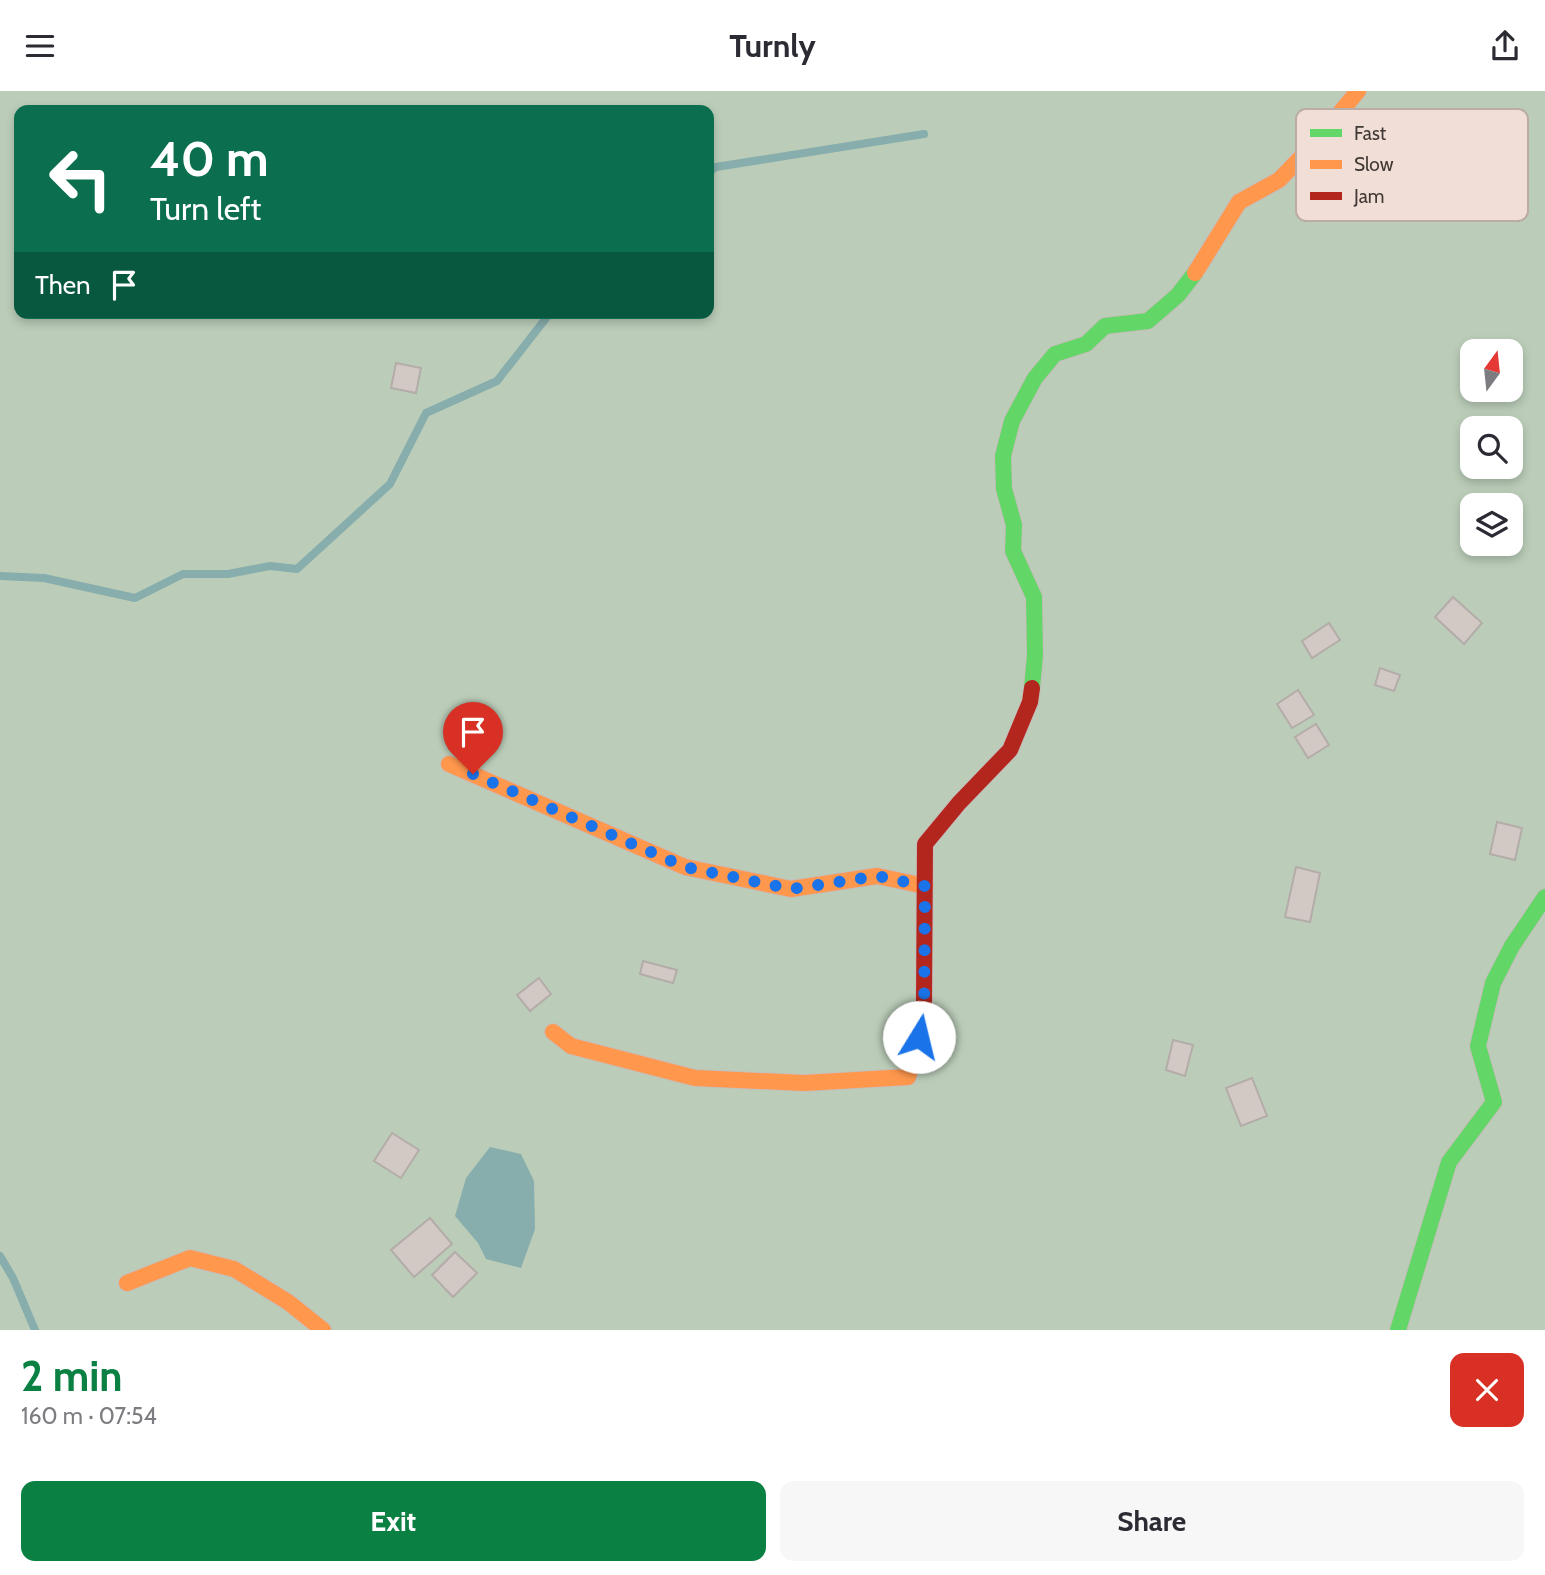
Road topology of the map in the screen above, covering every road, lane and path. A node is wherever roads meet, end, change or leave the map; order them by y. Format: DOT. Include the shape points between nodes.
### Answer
graph roads {
  1 [pos="1358,91"];
  2 [pos="1343,109"];
  3 [pos="1296,163"];
  4 [pos="449,764"];
  5 [pos="925,886"];
  6 [pos="1545,897"];
  7 [pos="553,1032"];
  8 [pos="127,1283"];
  9 [pos="323,1330"];
  10 [pos="1398,1330"];
  1 -- 2 [label="street"];
  3 -- 5 [label="street" via="1279,180 1239,202 1205,260 1178,295 1148,321 1105,326 1086,344 1055,354 1035,378 1012,421 1003,456 1003,489 1014,525 1013,551 1034,597 1030,702 1010,750 926,844"];
  4 -- 5 [label="street" via="685,867 791,889 877,876"];
  5 -- 7 [label="street" via="924,1017 908,1077 804,1083 695,1078 571,1046"];
  6 -- 10 [label="street" via="1493,983 1478,1047 1494,1102 1449,1162"];
  8 -- 9 [label="street" via="190,1258 233,1269 288,1302"];
}
